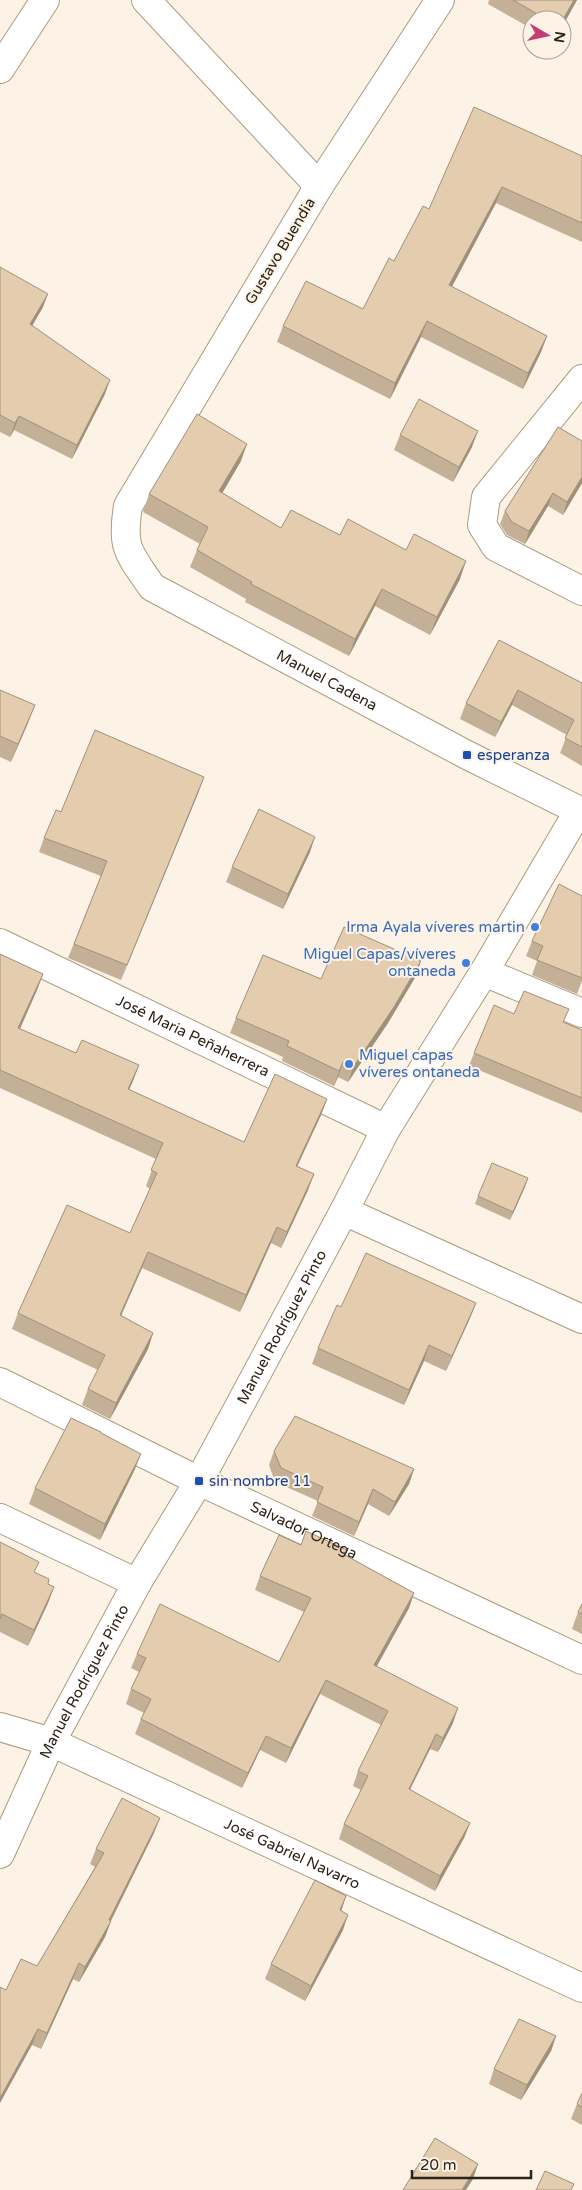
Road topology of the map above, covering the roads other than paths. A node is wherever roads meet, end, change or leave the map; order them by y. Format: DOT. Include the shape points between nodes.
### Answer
graph roads {
  1 [pos="45,0"];
  2 [pos="146,0"];
  3 [pos="440,0"];
  4 [pos="0,69"];
  5 [pos="319,186"];
  6 [pos="582,378"];
  7 [pos="128,506"];
  8 [pos="582,591"];
  9 [pos="580,811"];
  10 [pos="0,943"];
  11 [pos="484,972"];
  12 [pos="582,1014"];
  13 [pos="386,1129"];
  14 [pos="344,1211"];
  15 [pos="582,1319"];
  16 [pos="0,1382"];
  17 [pos="199,1481"];
  18 [pos="0,1518"];
  19 [pos="138,1583"];
  20 [pos="582,1660"];
  21 [pos="0,1727"];
  22 [pos="51,1742"];
  23 [pos="0,1854"];
  24 [pos="582,1988"];
  1 -- 4 [label="street"];
  2 -- 5 [label="street"];
  3 -- 5 [label="street, Gustavo Buendia"];
  5 -- 7 [label="street, Gustavo Buendia"];
  6 -- 8 [label="street" via="486,497 482,525 496,547"];
  7 -- 9 [label="street, Manuel Cadena" via="124,527 126,549 152,587"];
  9 -- 11 [label="street, Manuel Rodríguez Pinto"];
  10 -- 13 [label="street, José Maria Peñaherrera"];
  11 -- 12 [label="street"];
  11 -- 13 [label="street, Manuel Rodríguez Pinto"];
  13 -- 14 [label="street, Manuel Rodríguez Pinto"];
  14 -- 15 [label="street"];
  14 -- 17 [label="street, Manuel Rodríguez Pinto"];
  16 -- 17 [label="street, Salvador Ortega"];
  17 -- 19 [label="street, Manuel Rodríguez Pinto"];
  17 -- 20 [label="street, Salvador Ortega"];
  18 -- 19 [label="street"];
  19 -- 22 [label="street, Manuel Rodríguez Pinto"];
  21 -- 22 [label="street, José Gabriel Navarro"];
  22 -- 23 [label="street, Manuel Rodríguez Pinto"];
  22 -- 24 [label="street, José Gabriel Navarro"];
}
